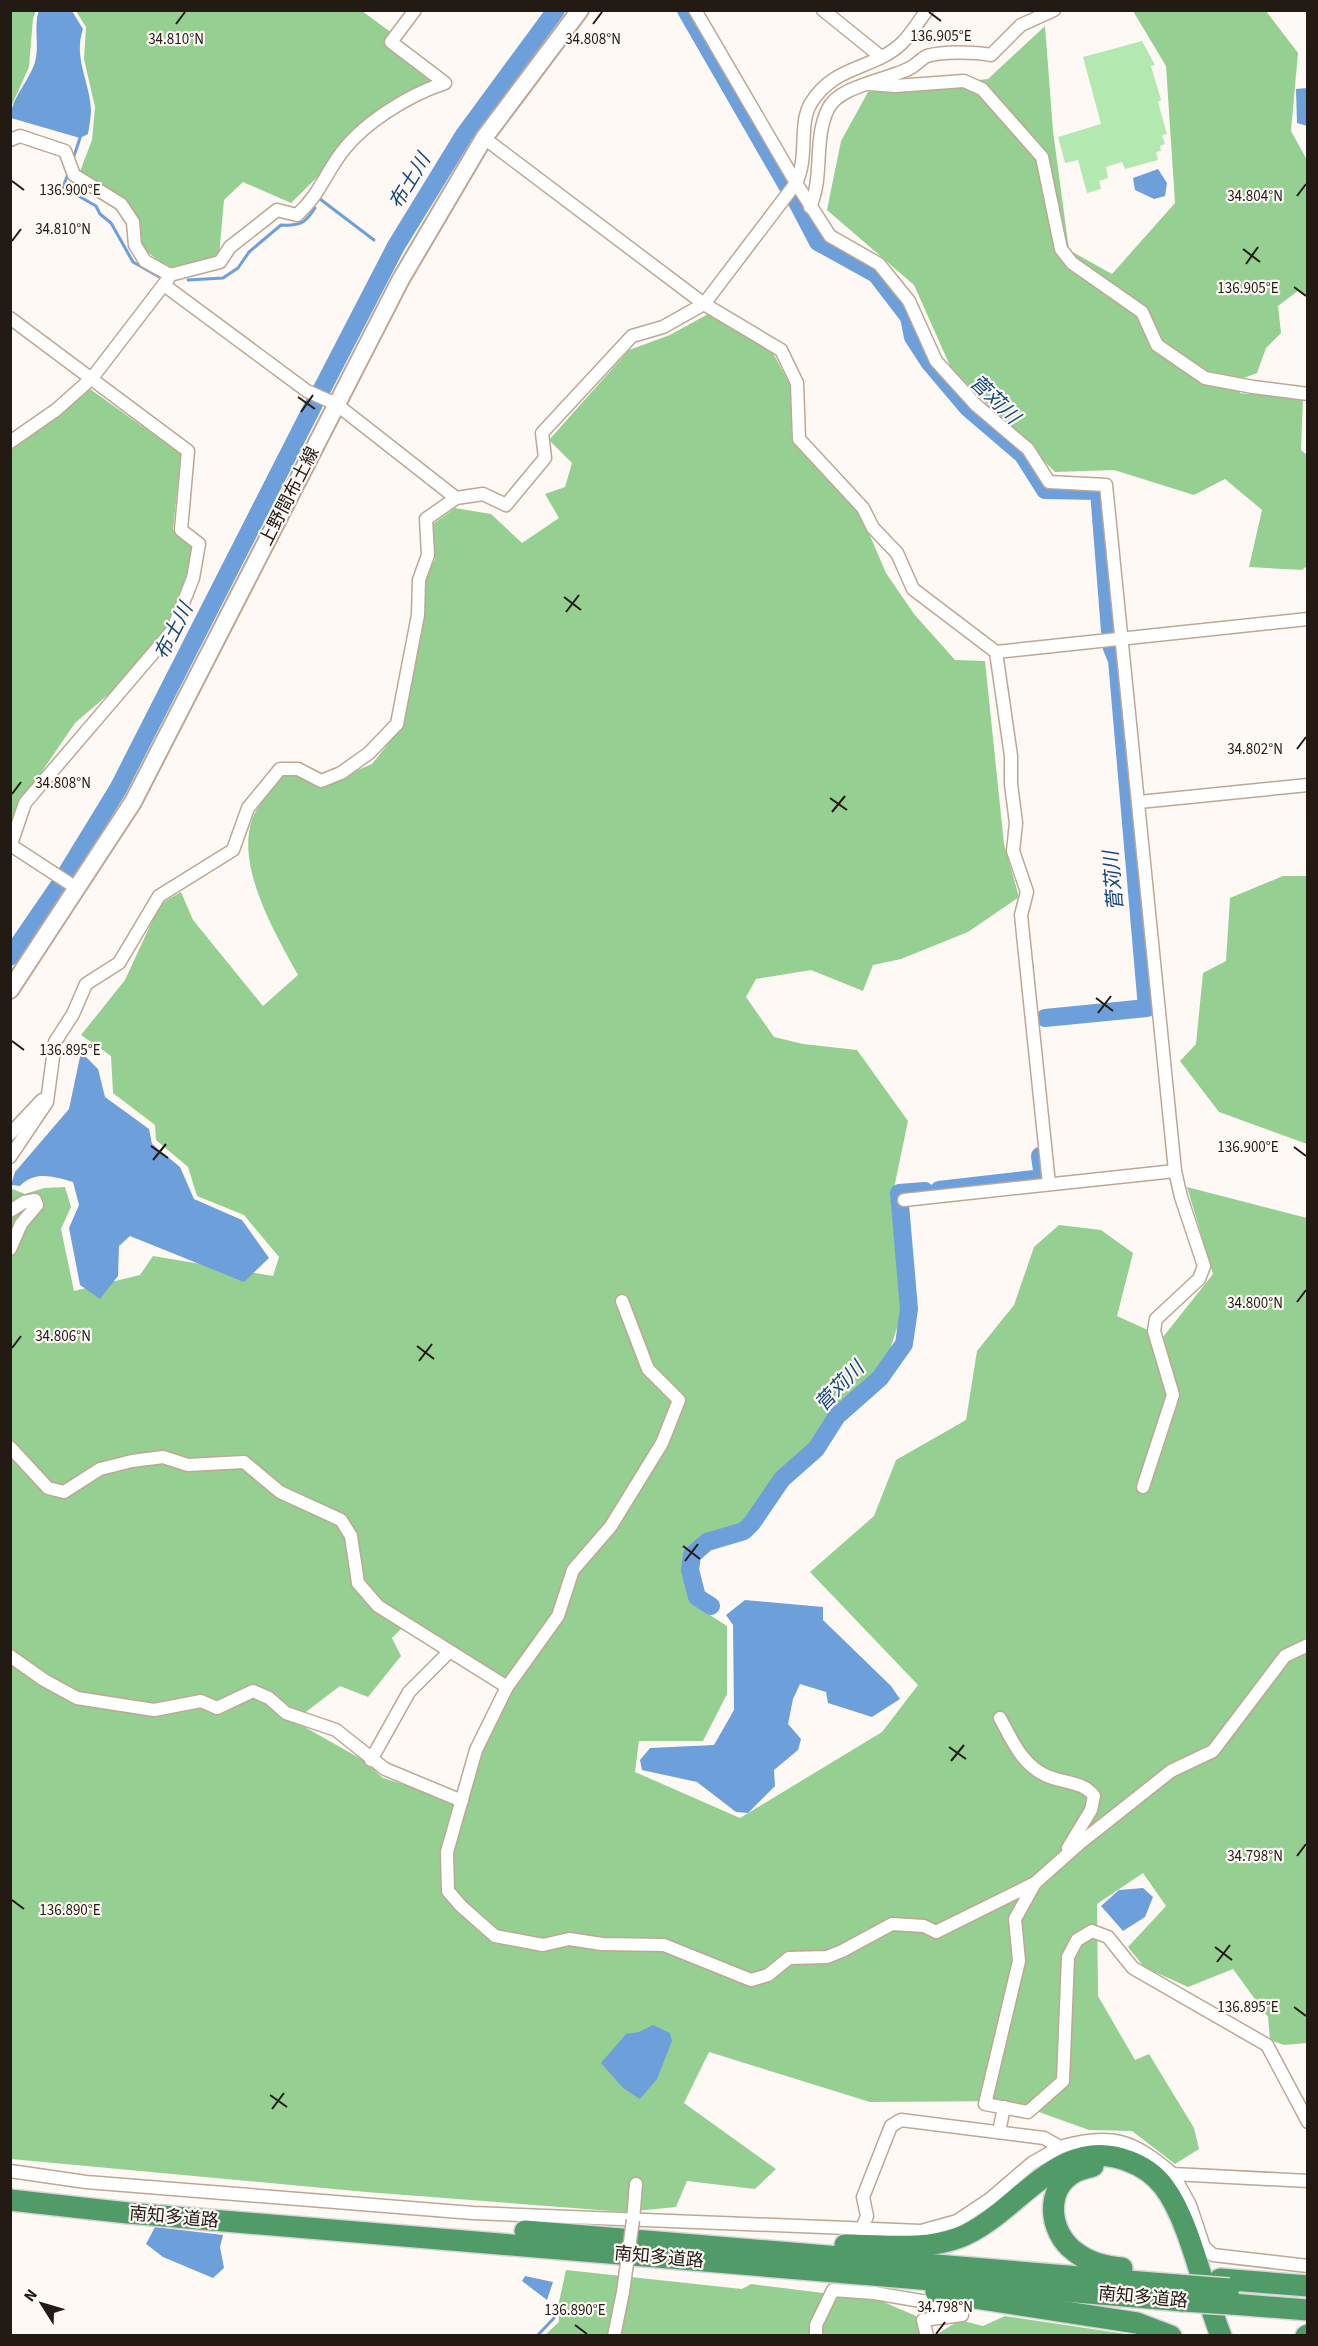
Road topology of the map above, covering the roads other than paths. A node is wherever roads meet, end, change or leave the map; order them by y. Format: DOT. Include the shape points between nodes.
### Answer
graph roads {
  1 [pos="414,10"];
  2 [pos="580,10"];
  3 [pos="695,10"];
  4 [pos="823,10"];
  5 [pos="927,10"];
  6 [pos="1054,10"];
  7 [pos="880,56"];
  8 [pos="869,84"];
  9 [pos="484,138"];
  10 [pos="10,140"];
  11 [pos="796,183"];
  12 [pos="810,207"];
  13 [pos="167,280"];
  14 [pos="705,304"];
  15 [pos="10,318"];
  16 [pos="92,378"];
  17 [pos="1308,394"];
  18 [pos="336,404"];
  19 [pos="10,441"];
  20 [pos="456,498"];
  21 [pos="1308,619"];
  22 [pos="1121,637"];
  23 [pos="996,652"];
  24 [pos="1308,785"];
  25 [pos="1139,802"];
  26 [pos="11,847"];
  27 [pos="78,889"];
  28 [pos="10,990"];
  29 [pos="49,1085"];
  30 [pos="10,1134"];
  31 [pos="10,1157"];
  32 [pos="1175,1171"];
  33 [pos="1049,1184"];
  34 [pos="904,1200"];
  35 [pos="10,1211"];
  36 [pos="10,1249"];
  37 [pos="622,1301"];
  38 [pos="10,1447"];
  39 [pos="1143,1487"];
  40 [pos="1308,1645"];
  41 [pos="449,1652"];
  42 [pos="10,1656"];
  43 [pos="507,1687"];
  44 [pos="1000,1718"];
  45 [pos="371,1760"];
  46 [pos="462,1801"];
  47 [pos="1062,1860"];
  48 [pos="1035,1882"];
  49 [pos="1004,2107"];
  50 [pos="1308,2122"];
  51 [pos="999,2132"];
  52 [pos="1060,2147"];
  53 [pos="10,2171"];
  54 [pos="1173,2174"];
  55 [pos="1308,2181"];
  56 [pos="636,2184"];
  57 [pos="10,2185"];
  58 [pos="10,2200"];
  59 [pos="633,2220"];
  60 [pos="861,2231"];
  61 [pos="685,2243"];
  62 [pos="607,2253"];
  63 [pos="1308,2266"];
  64 [pos="1308,2286"];
  65 [pos="1178,2287"];
  66 [pos="1227,2291"];
  67 [pos="1308,2294"];
  68 [pos="1308,2310"];
  69 [pos="614,2336"];
  70 [pos="816,2336"];
  71 [pos="927,2336"];
  72 [pos="1171,2336"];
  73 [pos="1211,2336"];
  74 [pos="1221,2336"];
  1 -- 13 [label="street" via="390,42 445,83 416,93 359,134 337,158 312,201 297,215 277,210 230,247 220,262"];
  2 -- 9 [label="main road, 上野間布土線"];
  3 -- 11 [label="street"];
  4 -- 7 [label="street"];
  5 -- 7 [label="street" via="901,44"];
  6 -- 8 [label="street" via="1021,25 991,55 977,52 927,56 912,67"];
  7 -- 11 [label="street" via="830,79 811,104 806,116 803,168"];
  8 -- 12 [label="street" via="845,92 828,106 822,124 817,192"];
  8 -- 17 [label="street" via="964,81 982,89 1042,157 1061,249 1072,263 1142,312 1157,345 1205,378"];
  9 -- 14 [label="street"];
  9 -- 18 [label="main road, 上野間布土線" via="401,279"];
  10 -- 13 [label="street" via="20,136 65,151 74,175 121,204 133,222 135,245 145,261"];
  11 -- 12 [label="street"];
  11 -- 14 [label="street"];
  12 -- 22 [label="street" via="830,236 879,264 909,301 936,361 976,405 1028,449 1049,482 1106,485"];
  13 -- 16 [label="street"];
  13 -- 18 [label="street" via="307,391"];
  14 -- 20 [label="street" via="663,327 632,336 542,433 545,458 506,505 483,494"];
  14 -- 23 [label="street" via="781,350 797,383 799,439 863,508 873,528 897,554 913,589"];
  15 -- 16 [label="street"];
  16 -- 19 [label="street" via="56,410"];
  16 -- 26 [label="street" via="188,451 181,530 199,544 193,578 172,630 25,803"];
  18 -- 20 [label="street"];
  18 -- 27 [label="main road, 上野間布土線" via="133,802"];
  20 -- 29 [label="street" via="426,519 428,555 419,580 418,615 398,724 369,753 341,773 321,781 298,769 280,769 248,808 233,850 159,896 119,963 86,984 55,1042"];
  21 -- 22 [label="street"];
  22 -- 23 [label="street"];
  22 -- 25 [label="street"];
  23 -- 33 [label="street" via="1011,756 1016,823 1013,851 1027,892 1021,915"];
  24 -- 25 [label="street"];
  25 -- 32 [label="street"];
  26 -- 27 [label="street"];
  27 -- 28 [label="main road, 上野間布土線"];
  29 -- 30 [label="street" via="41,1102"];
  29 -- 31 [label="street" via="47,1102"];
  32 -- 33 [label="street"];
  32 -- 39 [label="street" via="1204,1266 1199,1279 1156,1319 1154,1331 1173,1395"];
  33 -- 34 [label="street"];
  35 -- 36 [label="street" via="24,1202 35,1200 37,1205 21,1224"];
  37 -- 43 [label="street" via="648,1369 679,1400 662,1443 611,1526 573,1570 558,1616"];
  38 -- 41 [label="street" via="48,1488 64,1492 100,1469 132,1461 163,1457 188,1465 244,1461 280,1491 341,1520 351,1536 358,1583 378,1606"];
  40 -- 47 [label="street" via="1286,1656 1213,1751 1171,1771"];
  41 -- 43 [label="street"];
  41 -- 45 [label="street" via="409,1692"];
  42 -- 45 [label="street" via="77,1698 154,1710 201,1701 217,1708 253,1691 269,1698 286,1713 336,1730"];
  43 -- 46 [label="street" via="476,1750"];
  44 -- 47 [label="street" via="1029,1764 1047,1776 1088,1788 1094,1796 1091,1810"];
  45 -- 46 [label="street"];
  46 -- 48 [label="street" via="447,1852 448,1891 495,1936 543,1945 569,1939 663,1945 750,1980 768,1975 789,1959 827,1957 891,1924 924,1926 936,1932"];
  47 -- 48 [label="street"];
  48 -- 49 [label="street" via="1015,1920 1019,1961 985,2104"];
  49 -- 50 [label="street" via="1028,2112 1063,2081 1068,1957 1077,1940 1092,1931 1108,1937 1133,1968 1267,2045"];
  49 -- 51 [label="street"];
  51 -- 52 [label="street" via="1044,2138"];
  51 -- 60 [label="street" via="902,2120 891,2126 863,2197 867,2216"];
  52 -- 54 [label="street" via="1107,2138 1126,2143"];
  52 -- 60 [label="street" via="1032,2163 957,2221 921,2231"];
  53 -- 59 [label="street" via="86,2182 462,2212"];
  54 -- 55 [label="street"];
  54 -- 63 [label="street" via="1190,2205 1204,2247 1213,2255"];
  56 -- 59 [label="street"];
  57 -- 61 [label="highway, 南知多道路" via="145,2202"];
  58 -- 62 [label="highway, 南知多道路"];
  59 -- 60 [label="street"];
  59 -- 69 [label="street, bridge"];
  61 -- 65 [label="highway, 南知多道路"];
  61 -- 74 [label="highway" via="693,2238 822,2245 917,2246 942,2242 980,2229 1062,2164 1085,2157 1119,2157 1145,2169 1165,2188 1189,2242"];
  62 -- 65 [label="highway, 南知多道路"];
  62 -- 72 [label="highway" via="621,2261 876,2283 1137,2323"];
  64 -- 66 [label="highway"];
  65 -- 66 [label="highway, 南知多道路, bridge"];
  65 -- 73 [label="highway" via="1101,2265 1075,2252 1065,2243 1054,2220 1053,2208 1062,2184 1075,2172 1095,2165 1134,2174 1150,2187 1172,2219"];
  66 -- 67 [label="highway, 南知多道路"];
  66 -- 68 [label="highway, 南知多道路"];
  70 -- 71 [label="street" via="816,2325 833,2290 963,2308 962,2315 922,2319"];
}
